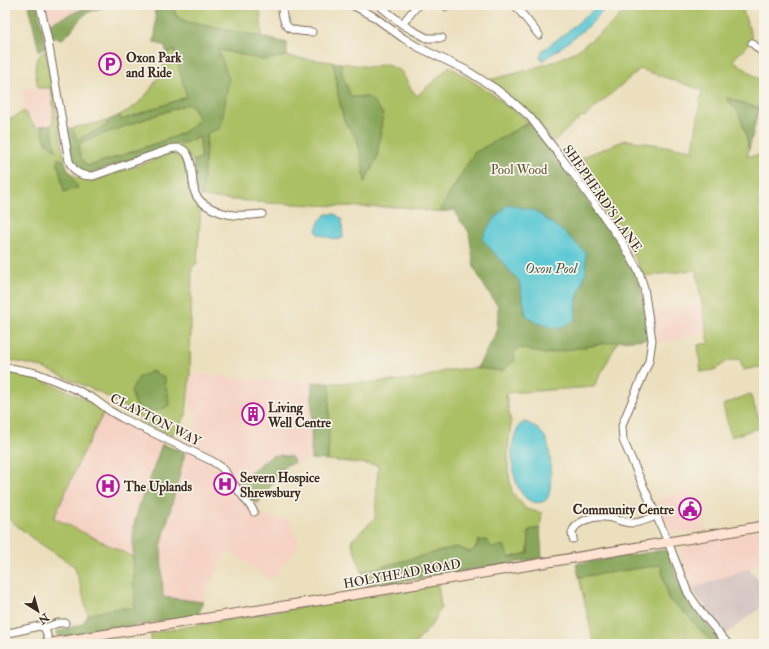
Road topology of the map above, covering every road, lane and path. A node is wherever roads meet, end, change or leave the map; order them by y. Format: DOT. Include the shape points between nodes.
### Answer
graph roads {
  1 [pos="40,5"];
  2 [pos="282,5"];
  3 [pos="352,5"];
  4 [pos="379,5"];
  5 [pos="420,5"];
  6 [pos="515,5"];
  7 [pos="402,24"];
  8 [pos="312,32"];
  9 [pos="539,35"];
  10 [pos="442,38"];
  11 [pos="752,43"];
  12 [pos="764,54"];
  13 [pos="262,214"];
  14 [pos="5,367"];
  15 [pos="254,512"];
  16 [pos="656,516"];
  17 [pos="764,526"];
  18 [pos="570,535"];
  19 [pos="668,542"];
  20 [pos="65,623"];
  21 [pos="44,628"];
  22 [pos="5,634"];
  23 [pos="47,644"];
  24 [pos="728,644"];
  1 -- 13 [label="street" via="69,161 75,170 83,176 93,176 170,149 183,149 190,159 194,193 200,201 220,212 233,215"];
  2 -- 8 [label="street" via="283,20 288,28"];
  3 -- 16 [label="street, SHEPHERD'S LANE" via="418,47 466,70 513,102 530,117 624,245 639,272 652,340 649,361 624,420 622,433"];
  4 -- 7 [label="street"];
  5 -- 7 [label="street"];
  6 -- 9 [label="street"];
  7 -- 10 [label="street" via="427,38"];
  11 -- 12 [label="street"];
  14 -- 15 [label="street, CLAYTON WAY" via="36,373 78,390 122,418 212,461 222,467"];
  16 -- 18 [label="street" via="633,523 604,516 585,520 580,522"];
  16 -- 19 [label="street, SHEPHERD'S LANE"];
  17 -- 19 [label="main road, HOLYHEAD ROAD"];
  19 -- 23 [label="main road, HOLYHEAD ROAD"];
  19 -- 24 [label="street, SHEPHERD'S LANE" via="688,593"];
  20 -- 21 [label="street"];
  21 -- 22 [label="street" via="38,626"];
  21 -- 23 [label="street"];
}
